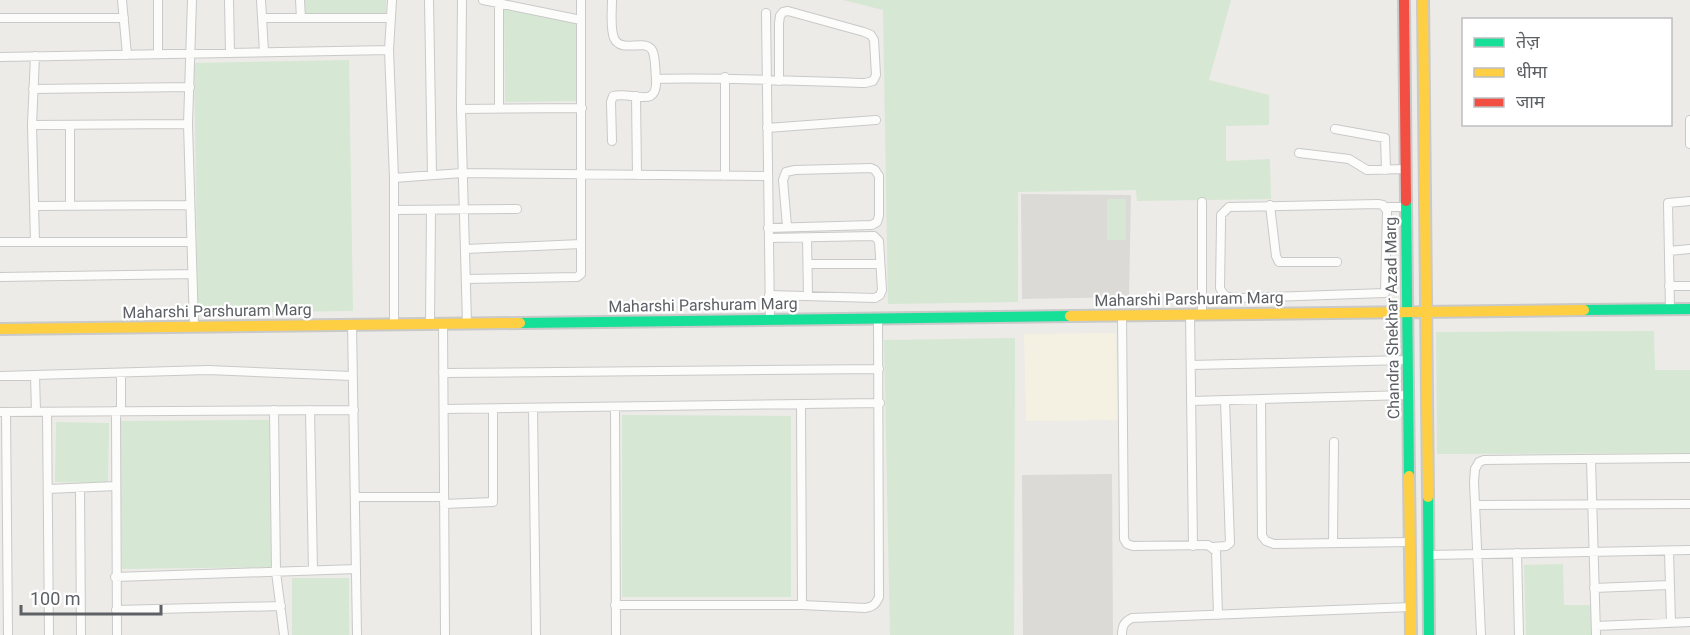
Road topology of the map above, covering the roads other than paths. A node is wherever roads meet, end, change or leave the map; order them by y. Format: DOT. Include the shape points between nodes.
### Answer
graph roads {
  1 [pos="122,0"];
  2 [pos="158,0"];
  3 [pos="192,0"];
  4 [pos="229,0"];
  5 [pos="261,0"];
  6 [pos="300,0"];
  7 [pos="392,0"];
  8 [pos="429,0"];
  9 [pos="462,0"];
  10 [pos="483,0"];
  11 [pos="581,0"];
  12 [pos="612,0"];
  13 [pos="1404,0"];
  14 [pos="1423,0"];
  15 [pos="499,3"];
  16 [pos="766,13"];
  17 [pos="0,18"];
  18 [pos="124,18"];
  19 [pos="262,18"];
  20 [pos="301,18"];
  21 [pos="391,18"];
  22 [pos="581,20"];
  23 [pos="389,50"];
  24 [pos="264,52"];
  25 [pos="230,53"];
  26 [pos="158,54"];
  27 [pos="192,54"];
  28 [pos="127,55"];
  29 [pos="35,56"];
  30 [pos="0,57"];
  31 [pos="725,77"];
  32 [pos="656,79"];
  33 [pos="766,81"];
  34 [pos="779,81"];
  35 [pos="190,87"];
  36 [pos="33,89"];
  37 [pos="636,96"];
  38 [pos="499,108"];
  39 [pos="582,108"];
  40 [pos="461,109"];
  41 [pos="876,120"];
  42 [pos="1690,120"];
  43 [pos="188,124"];
  44 [pos="32,125"];
  45 [pos="70,125"];
  46 [pos="767,128"];
  47 [pos="1335,129"];
  48 [pos="612,141"];
  49 [pos="1690,144"];
  50 [pos="1299,153"];
  51 [pos="1405,169"];
  52 [pos="1386,170"];
  53 [pos="462,173"];
  54 [pos="432,175"];
  55 [pos="582,175"];
  56 [pos="637,175"];
  57 [pos="725,176"];
  58 [pos="768,176"];
  59 [pos="394,178"];
  60 [pos="1202,201"];
  61 [pos="1690,201"];
  62 [pos="190,205"];
  63 [pos="1270,205"];
  64 [pos="34,206"];
  65 [pos="70,206"];
  66 [pos="1386,207"];
  67 [pos="1405,207"];
  68 [pos="464,209"];
  69 [pos="517,209"];
  70 [pos="394,210"];
  71 [pos="431,210"];
  72 [pos="787,226"];
  73 [pos="768,228"];
  74 [pos="769,238"];
  75 [pos="807,238"];
  76 [pos="35,242"];
  77 [pos="191,242"];
  78 [pos="0,243"];
  79 [pos="581,244"];
  80 [pos="466,249"];
  81 [pos="1690,249"];
  82 [pos="1669,251"];
  83 [pos="1337,262"];
  84 [pos="808,264"];
  85 [pos="880,264"];
  86 [pos="192,274"];
  87 [pos="0,277"];
  88 [pos="466,279"];
  89 [pos="1669,286"];
  90 [pos="1690,286"];
  91 [pos="769,295"];
  92 [pos="808,296"];
  93 [pos="1670,309"];
  94 [pos="1690,309"];
  95 [pos="1426,311"];
  96 [pos="1407,312"];
  97 [pos="1196,314"];
  98 [pos="1122,315"];
  99 [pos="878,318"];
  100 [pos="770,320"];
  101 [pos="443,323"];
  102 [pos="467,323"];
  103 [pos="352,324"];
  104 [pos="394,324"];
  105 [pos="430,324"];
  106 [pos="194,326"];
  107 [pos="0,329"];
  108 [pos="1407,360"];
  109 [pos="1191,365"];
  110 [pos="879,369"];
  111 [pos="121,373"];
  112 [pos="443,373"];
  113 [pos="35,375"];
  114 [pos="0,376"];
  115 [pos="352,376"];
  116 [pos="1408,395"];
  117 [pos="1261,399"];
  118 [pos="1225,400"];
  119 [pos="1191,401"];
  120 [pos="880,403"];
  121 [pos="801,404"];
  122 [pos="615,407"];
  123 [pos="533,408"];
  124 [pos="444,409"];
  125 [pos="493,409"];
  126 [pos="274,410"];
  127 [pos="310,410"];
  128 [pos="354,410"];
  129 [pos="118,411"];
  130 [pos="3,412"];
  131 [pos="36,412"];
  132 [pos="47,412"];
  133 [pos="1334,442"];
  134 [pos="1690,458"];
  135 [pos="1591,460"];
  136 [pos="116,486"];
  137 [pos="80,488"];
  138 [pos="48,489"];
  139 [pos="355,497"];
  140 [pos="444,500"];
  141 [pos="1592,504"];
  142 [pos="1690,504"];
  143 [pos="1475,505"];
  144 [pos="1410,542"];
  145 [pos="1428,542"];
  146 [pos="1334,543"];
  147 [pos="1193,546"];
  148 [pos="1213,547"];
  149 [pos="1690,550"];
  150 [pos="1669,551"];
  151 [pos="1593,552"];
  152 [pos="1517,553"];
  153 [pos="1410,554"];
  154 [pos="1477,554"];
  155 [pos="1429,555"];
  156 [pos="356,569"];
  157 [pos="313,570"];
  158 [pos="276,572"];
  159 [pos="115,577"];
  160 [pos="1670,585"];
  161 [pos="1594,588"];
  162 [pos="615,605"];
  163 [pos="802,605"];
  164 [pos="280,606"];
  165 [pos="1411,607"];
  166 [pos="116,610"];
  167 [pos="1218,615"];
  168 [pos="1690,622"];
  169 [pos="1671,623"];
  170 [pos="1596,626"];
  171 [pos="8,635"];
  172 [pos="49,635"];
  173 [pos="81,635"];
  174 [pos="117,635"];
  175 [pos="284,635"];
  176 [pos="357,635"];
  177 [pos="445,635"];
  178 [pos="536,635"];
  179 [pos="616,635"];
  180 [pos="1122,635"];
  181 [pos="1411,635"];
  182 [pos="1429,635"];
  183 [pos="1481,635"];
  184 [pos="1519,635"];
  185 [pos="1596,635"];
  1 -- 18 [label="street"];
  2 -- 26 [label="street"];
  3 -- 27 [label="street"];
  4 -- 25 [label="street"];
  5 -- 19 [label="street"];
  6 -- 20 [label="street"];
  7 -- 21 [label="street"];
  8 -- 54 [label="street"];
  9 -- 40 [label="street"];
  10 -- 15 [label="street"];
  11 -- 22 [label="street"];
  12 -- 32 [label="street" via="615,41 651,48"];
  13 -- 51 [label="street, Chandra Shekhar Azad Marg"];
  14 -- 95 [label="street, Chandra Shekhar Azad Marg"];
  15 -- 22 [label="street"];
  15 -- 38 [label="street"];
  16 -- 33 [label="street"];
  17 -- 18 [label="street"];
  18 -- 28 [label="street"];
  19 -- 20 [label="street"];
  19 -- 24 [label="street"];
  20 -- 21 [label="street"];
  21 -- 23 [label="street"];
  22 -- 39 [label="street"];
  23 -- 24 [label="street"];
  23 -- 59 [label="street"];
  24 -- 25 [label="street"];
  25 -- 27 [label="street"];
  26 -- 27 [label="street"];
  26 -- 28 [label="street"];
  27 -- 35 [label="street"];
  28 -- 29 [label="street"];
  29 -- 30 [label="street"];
  29 -- 36 [label="street"];
  31 -- 32 [label="street"];
  31 -- 33 [label="street"];
  31 -- 57 [label="street"];
  32 -- 37 [label="street" via="655,94"];
  33 -- 34 [label="street"];
  33 -- 46 [label="street"];
  34 -- 34 [label="street" via="873,81 874,40 864,32 783,12 779,23"];
  35 -- 36 [label="street"];
  35 -- 43 [label="street"];
  36 -- 44 [label="street"];
  37 -- 48 [label="street" via="613,96"];
  37 -- 56 [label="street"];
  38 -- 39 [label="street"];
  38 -- 40 [label="street"];
  39 -- 55 [label="street"];
  40 -- 53 [label="street"];
  41 -- 46 [label="street"];
  42 -- 49 [label="street"];
  43 -- 45 [label="street"];
  43 -- 62 [label="street"];
  44 -- 45 [label="street"];
  44 -- 64 [label="street"];
  45 -- 65 [label="street"];
  46 -- 58 [label="street"];
  47 -- 52 [label="street" via="1385,138"];
  50 -- 52 [label="street" via="1349,159 1367,170"];
  51 -- 52 [label="street"];
  51 -- 67 [label="street, Chandra Shekhar Azad Marg"];
  53 -- 54 [label="street"];
  53 -- 55 [label="street"];
  53 -- 68 [label="street"];
  54 -- 59 [label="street"];
  55 -- 56 [label="street"];
  55 -- 79 [label="street"];
  56 -- 57 [label="street"];
  57 -- 58 [label="street"];
  58 -- 73 [label="street"];
  59 -- 70 [label="street"];
  60 -- 97 [label="street"];
  61 -- 82 [label="street" via="1668,203"];
  62 -- 65 [label="street"];
  62 -- 77 [label="street"];
  63 -- 66 [label="street"];
  63 -- 66 [label="street" via="1229,207 1221,215 1220,288 1229,298 1385,293"];
  63 -- 83 [label="street" via="1279,262"];
  64 -- 65 [label="street"];
  64 -- 76 [label="street"];
  66 -- 67 [label="street"];
  67 -- 96 [label="street, Chandra Shekhar Azad Marg"];
  68 -- 69 [label="street"];
  68 -- 71 [label="street"];
  68 -- 80 [label="street"];
  70 -- 71 [label="street"];
  70 -- 104 [label="street"];
  71 -- 105 [label="street"];
  72 -- 72 [label="street" via="783,180 786,172 871,168 879,176 879,216 872,225"];
  72 -- 73 [label="street"];
  73 -- 74 [label="street"];
  74 -- 75 [label="street"];
  74 -- 91 [label="street"];
  75 -- 84 [label="street"];
  75 -- 85 [label="street" via="874,236 879,241"];
  76 -- 77 [label="street"];
  76 -- 78 [label="street"];
  77 -- 86 [label="street"];
  79 -- 80 [label="street"];
  79 -- 88 [label="street" via="581,271 577,277"];
  80 -- 88 [label="street"];
  81 -- 82 [label="street"];
  82 -- 89 [label="street"];
  84 -- 85 [label="street"];
  84 -- 92 [label="street"];
  85 -- 92 [label="street" via="882,290 875,298"];
  86 -- 87 [label="street"];
  86 -- 106 [label="street"];
  88 -- 102 [label="street"];
  89 -- 90 [label="street"];
  89 -- 93 [label="street"];
  91 -- 92 [label="street"];
  91 -- 100 [label="street"];
  93 -- 94 [label="street"];
  93 -- 95 [label="street"];
  95 -- 96 [label="street, Maharshi Parshuram Marg"];
  95 -- 145 [label="street, Chandra Shekhar Azad Marg"];
  96 -- 97 [label="street, Maharshi Parshuram Marg"];
  96 -- 108 [label="street, Chandra Shekhar Azad Marg"];
  97 -- 98 [label="street, Maharshi Parshuram Marg"];
  97 -- 109 [label="street"];
  98 -- 99 [label="street, Maharshi Parshuram Marg"];
  98 -- 147 [label="street" via="1124,539 1132,546"];
  99 -- 100 [label="street, Maharshi Parshuram Marg"];
  99 -- 110 [label="street"];
  100 -- 102 [label="street, Maharshi Parshuram Marg"];
  101 -- 102 [label="street, Maharshi Parshuram Marg"];
  101 -- 105 [label="street, Maharshi Parshuram Marg"];
  101 -- 112 [label="street"];
  103 -- 104 [label="street, Maharshi Parshuram Marg"];
  103 -- 106 [label="street, Maharshi Parshuram Marg"];
  103 -- 115 [label="street"];
  104 -- 105 [label="street, Maharshi Parshuram Marg"];
  106 -- 107 [label="street, Maharshi Parshuram Marg"];
  108 -- 109 [label="street"];
  108 -- 116 [label="street, Chandra Shekhar Azad Marg"];
  109 -- 119 [label="street"];
  110 -- 112 [label="street"];
  110 -- 120 [label="street"];
  111 -- 113 [label="street"];
  111 -- 115 [label="street" via="208,370"];
  111 -- 129 [label="street"];
  112 -- 124 [label="street"];
  113 -- 114 [label="street"];
  113 -- 131 [label="street"];
  115 -- 128 [label="street"];
  116 -- 117 [label="street"];
  116 -- 144 [label="street, Chandra Shekhar Azad Marg"];
  117 -- 118 [label="street"];
  117 -- 146 [label="street" via="1262,536 1274,544"];
  118 -- 119 [label="street"];
  118 -- 148 [label="street" via="1230,543"];
  119 -- 147 [label="street"];
  120 -- 121 [label="street"];
  120 -- 163 [label="street" via="879,597 865,608"];
  121 -- 122 [label="street"];
  121 -- 163 [label="street"];
  122 -- 123 [label="street"];
  122 -- 162 [label="street"];
  123 -- 125 [label="street"];
  123 -- 178 [label="street"];
  124 -- 125 [label="street"];
  124 -- 140 [label="street"];
  125 -- 140 [label="street" via="493,502"];
  126 -- 127 [label="street"];
  126 -- 129 [label="street"];
  126 -- 158 [label="street"];
  127 -- 128 [label="street"];
  127 -- 157 [label="street"];
  128 -- 139 [label="street"];
  129 -- 132 [label="street"];
  129 -- 136 [label="street"];
  130 -- 131 [label="street"];
  130 -- 171 [label="street"];
  131 -- 132 [label="street"];
  132 -- 138 [label="street"];
  133 -- 146 [label="street"];
  134 -- 135 [label="street"];
  135 -- 141 [label="street"];
  135 -- 143 [label="street" via="1484,460 1475,469"];
  136 -- 137 [label="street"];
  136 -- 159 [label="street"];
  137 -- 138 [label="street"];
  137 -- 173 [label="street"];
  138 -- 172 [label="street"];
  139 -- 140 [label="street"];
  139 -- 156 [label="street"];
  140 -- 177 [label="street"];
  141 -- 142 [label="street"];
  141 -- 143 [label="street"];
  141 -- 151 [label="street"];
  143 -- 154 [label="street"];
  144 -- 145 [label="street"];
  144 -- 146 [label="street"];
  144 -- 153 [label="street, Chandra Shekhar Azad Marg"];
  145 -- 155 [label="street, Chandra Shekhar Azad Marg"];
  147 -- 148 [label="street"];
  148 -- 167 [label="street"];
  149 -- 150 [label="street"];
  150 -- 151 [label="street"];
  150 -- 160 [label="street"];
  151 -- 152 [label="street"];
  151 -- 161 [label="street"];
  152 -- 154 [label="street"];
  152 -- 184 [label="street"];
  153 -- 155 [label="street"];
  153 -- 165 [label="street, Chandra Shekhar Azad Marg"];
  154 -- 155 [label="street"];
  154 -- 183 [label="street"];
  155 -- 182 [label="street, Chandra Shekhar Azad Marg"];
  156 -- 157 [label="street"];
  156 -- 176 [label="street"];
  157 -- 158 [label="street"];
  158 -- 159 [label="street"];
  158 -- 164 [label="street"];
  159 -- 166 [label="street"];
  160 -- 161 [label="street"];
  160 -- 169 [label="street"];
  161 -- 170 [label="street"];
  162 -- 163 [label="street"];
  162 -- 179 [label="street"];
  164 -- 166 [label="street"];
  164 -- 175 [label="street"];
  165 -- 167 [label="street"];
  165 -- 181 [label="street, Chandra Shekhar Azad Marg"];
  166 -- 174 [label="street"];
  167 -- 180 [label="street" via="1132,618 1125,622"];
  168 -- 169 [label="street"];
  169 -- 170 [label="street"];
  170 -- 185 [label="street"];
}
